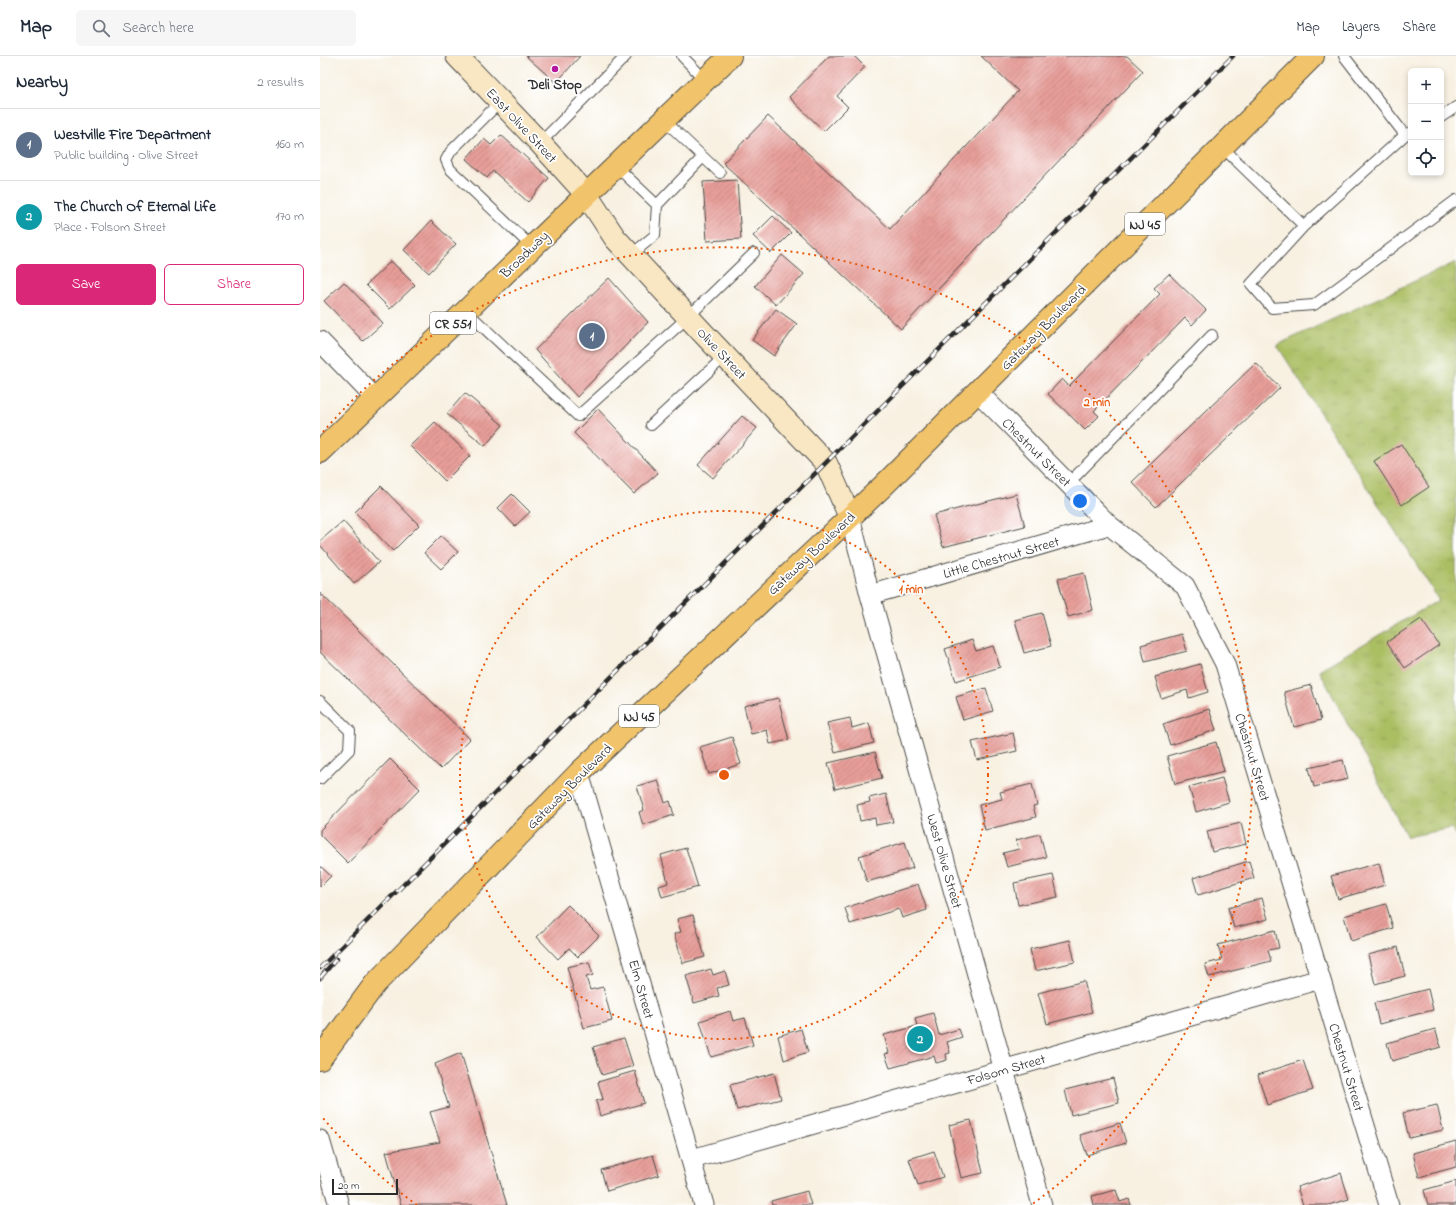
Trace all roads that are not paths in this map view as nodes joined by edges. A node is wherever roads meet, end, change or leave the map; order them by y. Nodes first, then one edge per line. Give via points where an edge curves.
1 (457, 56) edge
2 (626, 56) edge
3 (682, 56) edge
4 (730, 56) edge
5 (1313, 56) edge
6 (1344, 56) edge
7 (705, 80) junction
8 (500, 102) junction
9 (1456, 107) edge
10 (1444, 115) edge
11 (664, 120) junction
12 (1408, 133) edge
13 (540, 143) junction
14 (1222, 147) junction
15 (703, 157) junction
16 (616, 166) junction
17 (720, 173) dead end
18 (586, 194) junction
19 (1456, 200) edge
20 (657, 205) junction
21 (1304, 226) junction
22 (532, 247) junction
23 (754, 253) dead end
24 (631, 255) junction
25 (466, 310) junction
26 (688, 317) junction
27 (1212, 335) dead end
28 (320, 341) edge
29 (724, 356) junction
30 (978, 392) junction
31 (375, 398) junction
32 (651, 425) dead end
33 (320, 452) edge
34 (1068, 484) junction
35 (850, 517) junction
36 (1109, 525) junction
37 (870, 595) junction
38 (320, 701) edge
39 (580, 773) junction
40 (320, 779) edge
41 (1320, 979) junction
42 (320, 1059) edge
43 (1003, 1070) junction
44 (320, 1140) edge
45 (692, 1159) junction
46 (339, 1205) edge
47 (704, 1205) edge
48 (1042, 1205) edge
49 (1389, 1205) edge

1 - 8 street, East Olive Street
2 - 13 lane
3 - 7 lane
4 - 7 main road, Broadway / CR 551
5 - 14 main road, Gateway Boulevard / NJ 45
6 - 12 lane
7 - 11 main road, Broadway / CR 551
8 - 13 street, East Olive Street
8 - 22 lane via 451,150 446,160 450,169
9 - 10 lane
11 - 15 lane
11 - 16 main road, Broadway / CR 551
12 - 21 lane
13 - 18 street, East Olive Street
14 - 21 lane
14 - 30 main road, Gateway Boulevard / NJ 45
15 - 17 lane
15 - 20 lane
16 - 18 main road, Broadway / CR 551
16 - 20 lane
18 - 22 main road, Broadway / CR 551
18 - 24 street, Olive Street via 615,238
19 - 21 lane via 1314,304 1272,308 1251,284
20 - 24 lane via 655,235
22 - 25 main road, Broadway / CR 551
23 - 26 lane
24 - 26 street, Olive Street
25 - 26 lane via 578,416
25 - 31 main road, Broadway / CR 551
26 - 29 street, Olive Street
27 - 34 lane
28 - 31 street
29 - 32 lane
29 - 35 street, Olive Street via 826,463
30 - 34 street, Chestnut Street
30 - 35 main road, Gateway Boulevard / NJ 45
31 - 33 main road, Broadway / CR 551
34 - 36 street, Chestnut Street
35 - 37 street, West Olive Street
35 - 39 main road, Gateway Boulevard / NJ 45
36 - 37 street, Little Chestnut Street
36 - 41 street, Chestnut Street via 1185,586 1225,664
37 - 43 street, West Olive Street
38 - 40 lane via 350,731 349,750
39 - 42 main road, Gateway Boulevard / NJ 45 via 374,984
39 - 45 street, Elm Street
41 - 43 street, Folsom Street
41 - 49 street, Chestnut Street
43 - 45 street, Folsom Street
43 - 48 street, West Olive Street
44 - 46 street
45 - 47 street, Elm Street

